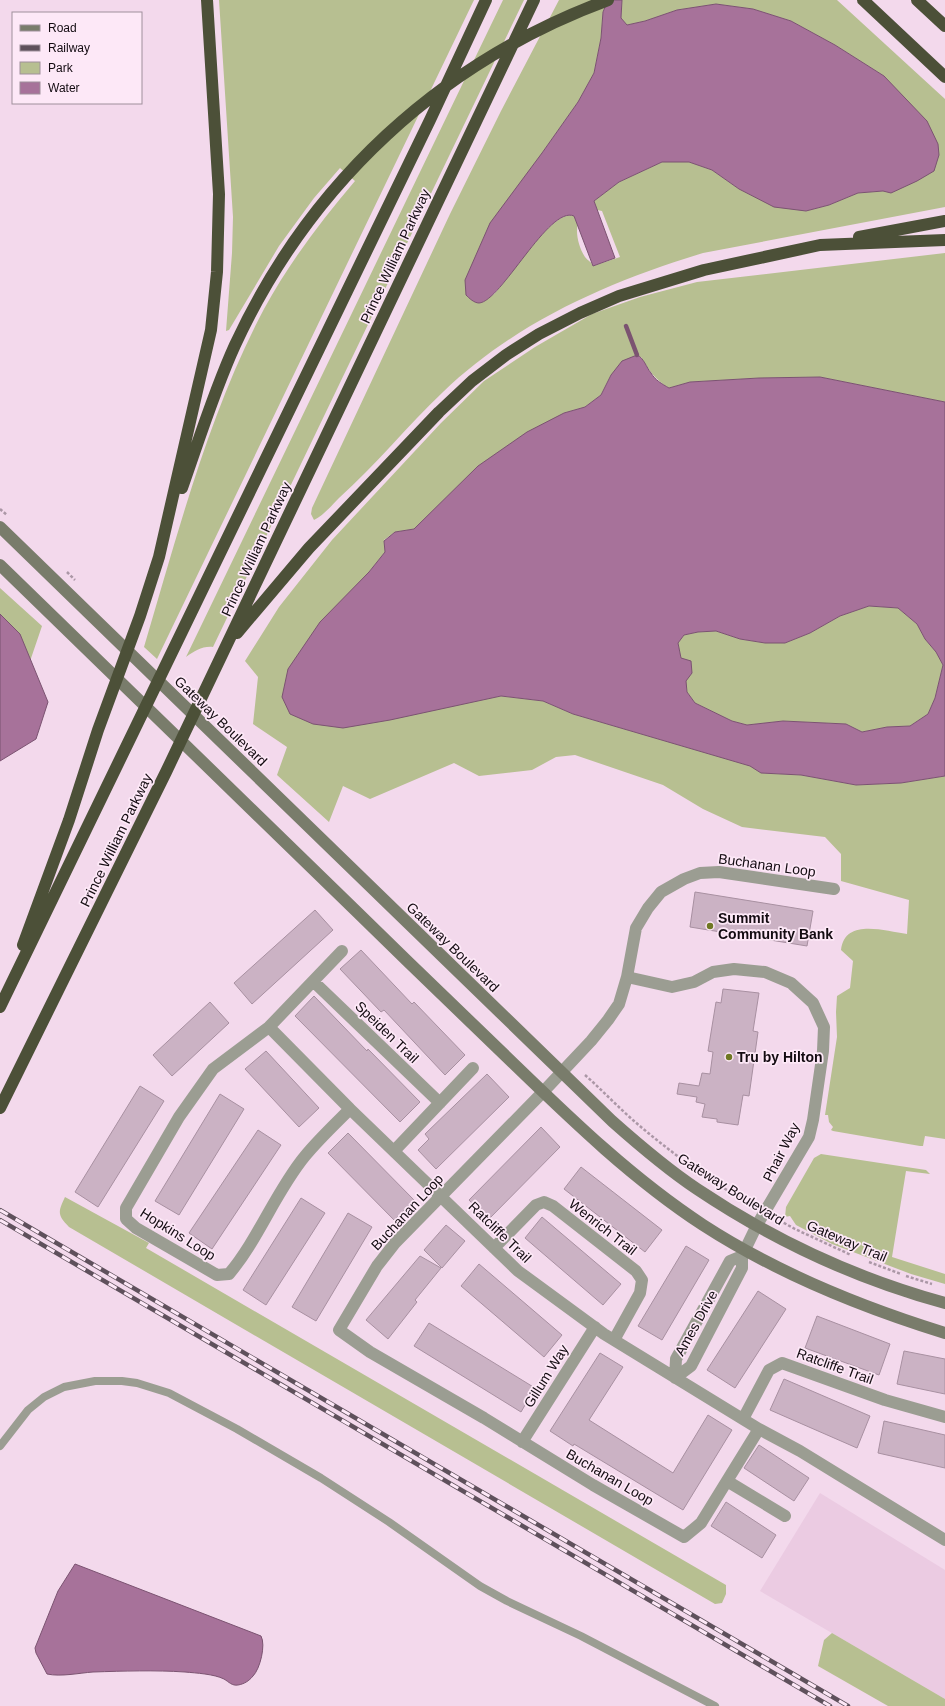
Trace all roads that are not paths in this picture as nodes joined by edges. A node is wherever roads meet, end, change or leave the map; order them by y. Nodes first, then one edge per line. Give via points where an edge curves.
1 (207, 0) edge
2 (486, 0) edge
3 (534, 0) edge
4 (608, 0) edge
5 (863, 0) edge
6 (917, 0) edge
7 (945, 26) edge
8 (945, 77) edge
9 (945, 221) edge
10 (945, 240) edge
11 (820, 245) junction
12 (0, 527) edge
13 (159, 557) junction
14 (0, 565) edge
15 (224, 652) junction
16 (834, 889) dead end
17 (342, 951) dead end
18 (627, 977) junction
19 (314, 982) junction
20 (0, 1006) edge
21 (269, 1027) junction
22 (473, 1068) dead end
23 (561, 1072) junction
24 (543, 1092) junction
25 (440, 1102) junction
26 (0, 1108) edge
27 (350, 1109) junction
28 (394, 1151) junction
29 (442, 1197) junction
30 (758, 1225) junction
31 (494, 1248) junction
32 (744, 1253) junction
33 (945, 1303) edge
34 (595, 1327) junction
35 (945, 1333) edge
36 (614, 1340) junction
37 (675, 1378) junction
38 (945, 1417) edge
39 (743, 1419) junction
40 (759, 1429) junction
41 (522, 1442) junction
42 (0, 1446) edge
43 (727, 1481) junction
44 (785, 1516) dead end
45 (945, 1540) edge
46 (715, 1706) edge

1 - 13 highway via 219,194 217,272 211,330
2 - 20 highway, Prince William Parkway
3 - 15 highway, Prince William Parkway
4 - 13 highway via 568,15 534,32 461,75 382,137 347,174 285,253 235,344 210,405
5 - 8 highway
6 - 7 highway
9 - 11 highway
10 - 11 highway
11 - 15 highway via 704,270 619,296 539,334 506,355 472,381 439,412 344,510 238,631
12 - 23 street, Gateway Boulevard
13 - 20 highway via 69,820
14 - 24 street
15 - 26 highway, Prince William Parkway
16 - 18 street, Buchanan Loop via 719,872 700,873 684,879 661,892 636,928
17 - 19 street
18 - 23 street, Buchanan Loop via 619,1004 608,1020
18 - 30 street, Phair Way via 672,987 694,982 713,972 734,968 765,972 791,983 813,1004 824,1027 823,1051 809,1137
19 - 21 street
19 - 25 street, Speiden Trail
21 - 27 street, Ratcliffe Trail
21 - 27 street, Hopkins Loop via 213,1068 179,1117 126,1208 126,1219 136,1228 217,1275 229,1274 238,1264 266,1215 305,1156
22 - 25 street
23 - 24 street, Buchanan Loop
23 - 30 street, Gateway Boulevard via 612,1121 656,1158 697,1189
24 - 29 street, Buchanan Loop
24 - 32 street via 612,1157
25 - 28 street
27 - 28 street, Ratcliffe Trail
28 - 29 street, Ratcliffe Trail
29 - 31 street, Ratcliffe Trail
29 - 41 street, Buchanan Loop via 395,1243 377,1266 338,1330 370,1352
30 - 32 street
30 - 33 street, Gateway Boulevard via 856,1274
31 - 34 street, Ratcliffe Trail via 518,1271
31 - 36 street, Wenrich Trail via 536,1205 544,1202 553,1206 636,1271 642,1280 640,1293
32 - 35 street via 897,1318
32 - 37 street, Ames Drive via 742,1268 691,1366
32 - 37 street, Ames Drive via 730,1261 676,1359
34 - 36 street, Ratcliffe Trail
34 - 41 street, Gillum Way
36 - 37 street, Ratcliffe Trail
37 - 39 street, Ratcliffe Trail
38 - 39 street, Ratcliffe Trail via 885,1400 782,1363 768,1370
39 - 40 street, Ratcliffe Trail
40 - 43 street, Buchanan Loop
40 - 45 street, Ratcliffe Trail via 800,1450
41 - 43 street, Buchanan Loop via 684,1537 701,1523
42 - 46 lane via 28,1410 44,1397 64,1387 94,1381 122,1381 169,1393 321,1478 507,1602 581,1636
43 - 44 street

